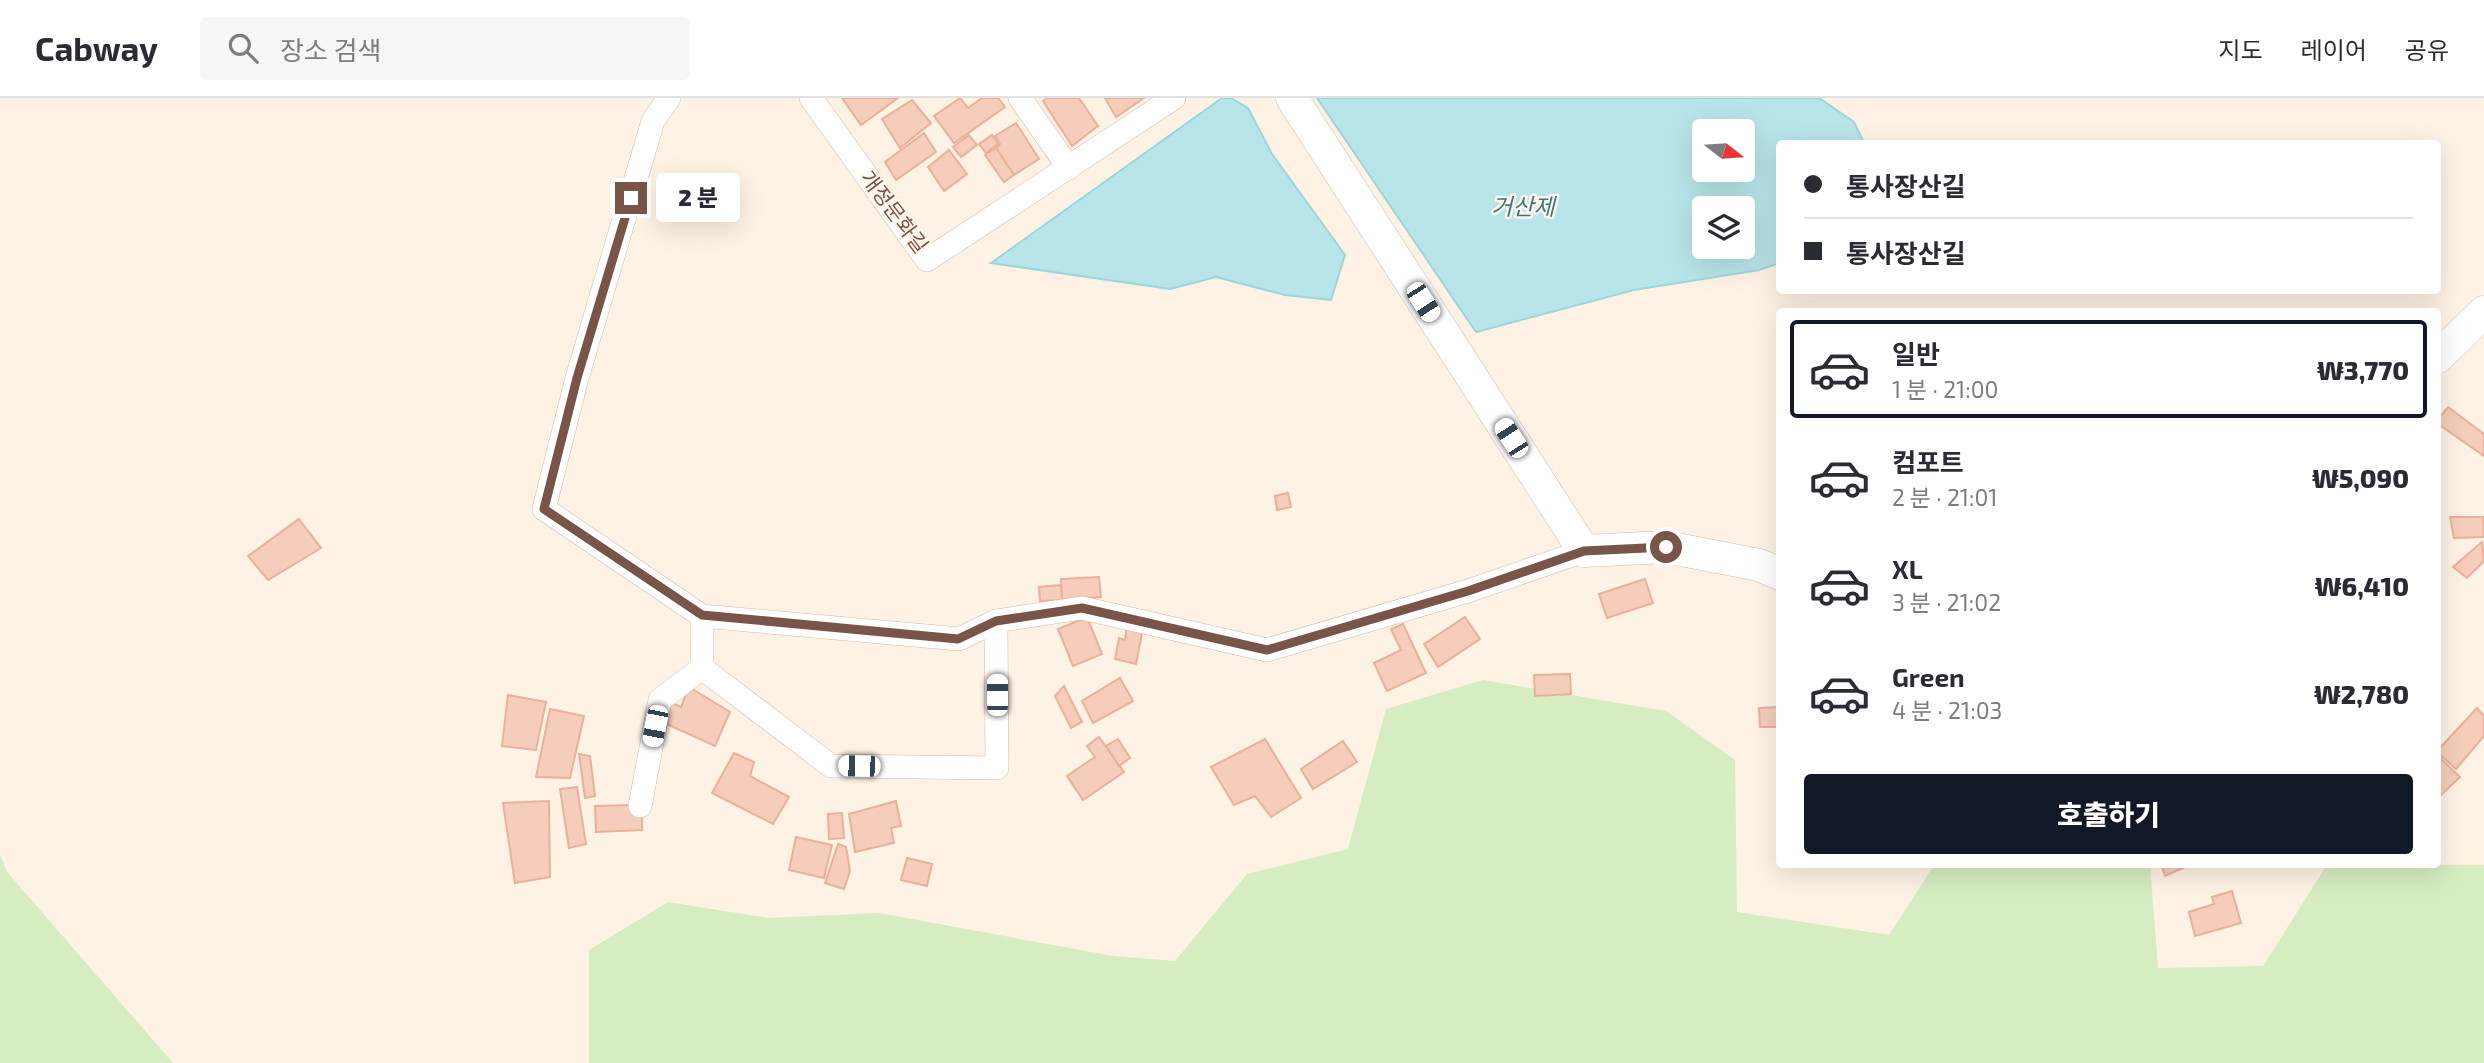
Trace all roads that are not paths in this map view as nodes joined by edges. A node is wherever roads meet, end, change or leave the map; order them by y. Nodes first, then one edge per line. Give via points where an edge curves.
1 (669, 98) edge
2 (811, 98) edge
3 (1020, 98) edge
4 (1174, 98) edge
5 (1292, 98) edge
6 (1069, 168) junction
7 (2484, 312) edge
8 (2441, 355) edge
9 (1584, 551) junction
10 (1776, 572) edge
11 (702, 615) junction
12 (996, 621) junction
13 (702, 668) junction
14 (640, 806) dead end

1 - 11 street via 653,121 577,378 544,509
2 - 6 street, 개정문화길 via 927,260
3 - 6 street
4 - 6 street, 개정문화길
5 - 9 street
7 - 8 street
9 - 10 street via 1666,547
9 - 12 street via 1468,591 1267,650 1082,608
11 - 12 street via 958,639
11 - 13 street
12 - 13 street via 997,768 831,766
13 - 14 street via 660,700

